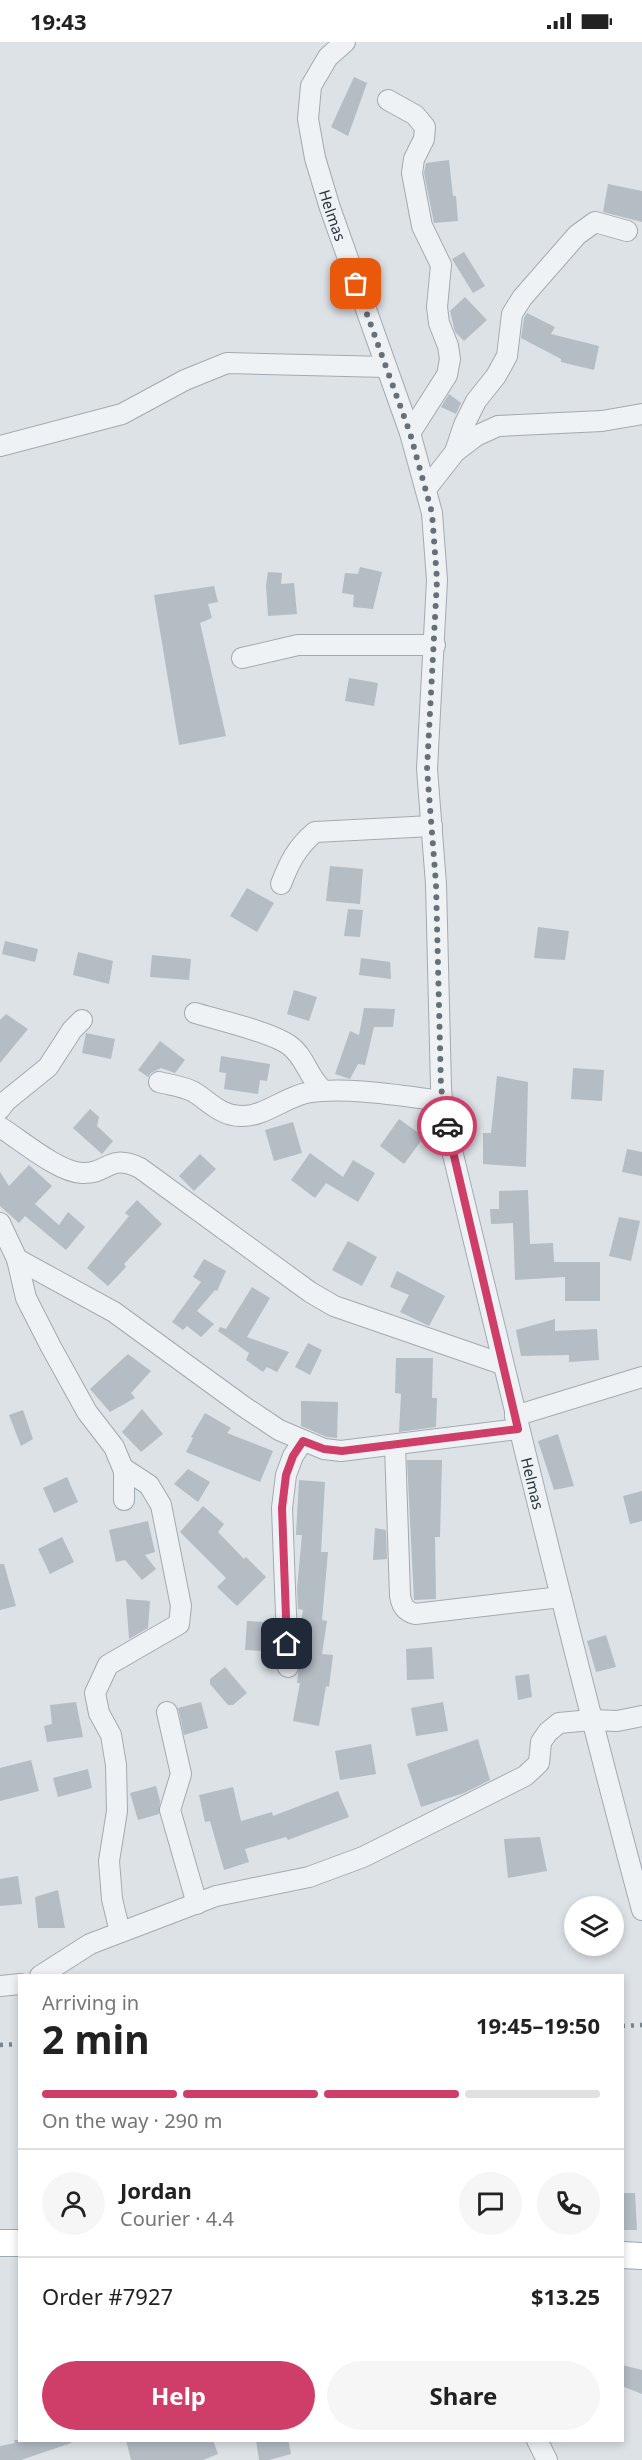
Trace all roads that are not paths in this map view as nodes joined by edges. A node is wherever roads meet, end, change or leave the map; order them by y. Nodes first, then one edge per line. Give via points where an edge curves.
1 (345, 42) edge
2 (388, 100) dead end
3 (627, 231) dead end
4 (386, 367) junction
5 (642, 414) edge
6 (410, 433) junction
7 (0, 446) edge
8 (454, 452) junction
9 (426, 489) junction
10 (435, 645) junction
11 (242, 658) dead end
12 (432, 825) junction
13 (281, 884) dead end
14 (195, 1013) dead end
15 (82, 1020) dead end
16 (159, 1082) dead end
17 (323, 1090) junction
18 (442, 1101) junction
19 (0, 1109) edge
20 (0, 1127) edge
21 (0, 1223) edge
22 (17, 1259) junction
23 (502, 1364) junction
24 (642, 1377) edge
25 (516, 1422) junction
26 (303, 1441) junction
27 (395, 1445) junction
28 (123, 1468) junction
29 (124, 1500) dead end
30 (561, 1597) junction
31 (288, 1667) dead end
32 (167, 1712) dead end
33 (642, 1716) edge
34 (591, 1720) junction
35 (197, 1904) junction
36 (642, 1910) edge
37 (120, 1932) junction
38 (43, 1974) edge
39 (18, 1984) edge
40 (0, 1986) edge
41 (0, 2243) edge
42 (18, 2243) edge
43 (624, 2255) edge
44 (642, 2256) edge
45 (538, 2442) edge
46 (547, 2460) edge

1 - 4 street, Helmas via 328,57 311,86 308,119 330,208
2 - 6 street via 415,114 424,127 412,174 422,226 441,265 437,306 450,359 447,375
3 - 8 street via 595,222 577,235 522,298 512,314 507,356 476,401
4 - 6 street, Helmas
4 - 7 street via 227,363 185,380 122,414
5 - 8 street via 602,421 498,426
6 - 9 street, Helmas
8 - 9 street
9 - 10 street, Helmas via 432,513 437,580
10 - 11 street via 298,645
10 - 12 street, Helmas via 427,769
12 - 13 street via 315,832 301,844
12 - 18 street, Helmas
14 - 17 street via 289,1045 302,1059 313,1083
15 - 19 street via 48,1067
16 - 17 street via 180,1086 210,1106 243,1117
17 - 18 street
18 - 23 street, Helmas
20 - 23 street via 66,1169 94,1172 115,1161 140,1168 334,1306
21 - 22 street
22 - 26 street via 114,1312 243,1406
22 - 28 street via 26,1298 87,1412 114,1447
23 - 25 street, Helmas
24 - 25 street
25 - 27 street
25 - 30 street, Helmas
26 - 27 street via 342,1451
26 - 31 street via 286,1475 282,1508
27 - 30 street via 400,1596 408,1612
28 - 29 street
28 - 37 street via 148,1485 161,1505 181,1606 179,1624 108,1665 95,1693 99,1713 111,1736 116,1765 117,1811 109,1861
30 - 34 street, Helmas
32 - 35 street via 181,1774 170,1810
33 - 34 street via 617,1721
34 - 35 street via 559,1724 548,1732 541,1742 538,1763 525,1776 372,1853 309,1877 233,1892
34 - 36 street, Helmas
35 - 37 street
37 - 38 street via 90,1944
39 - 40 street
41 - 42 main road
43 - 44 main road
45 - 46 street

